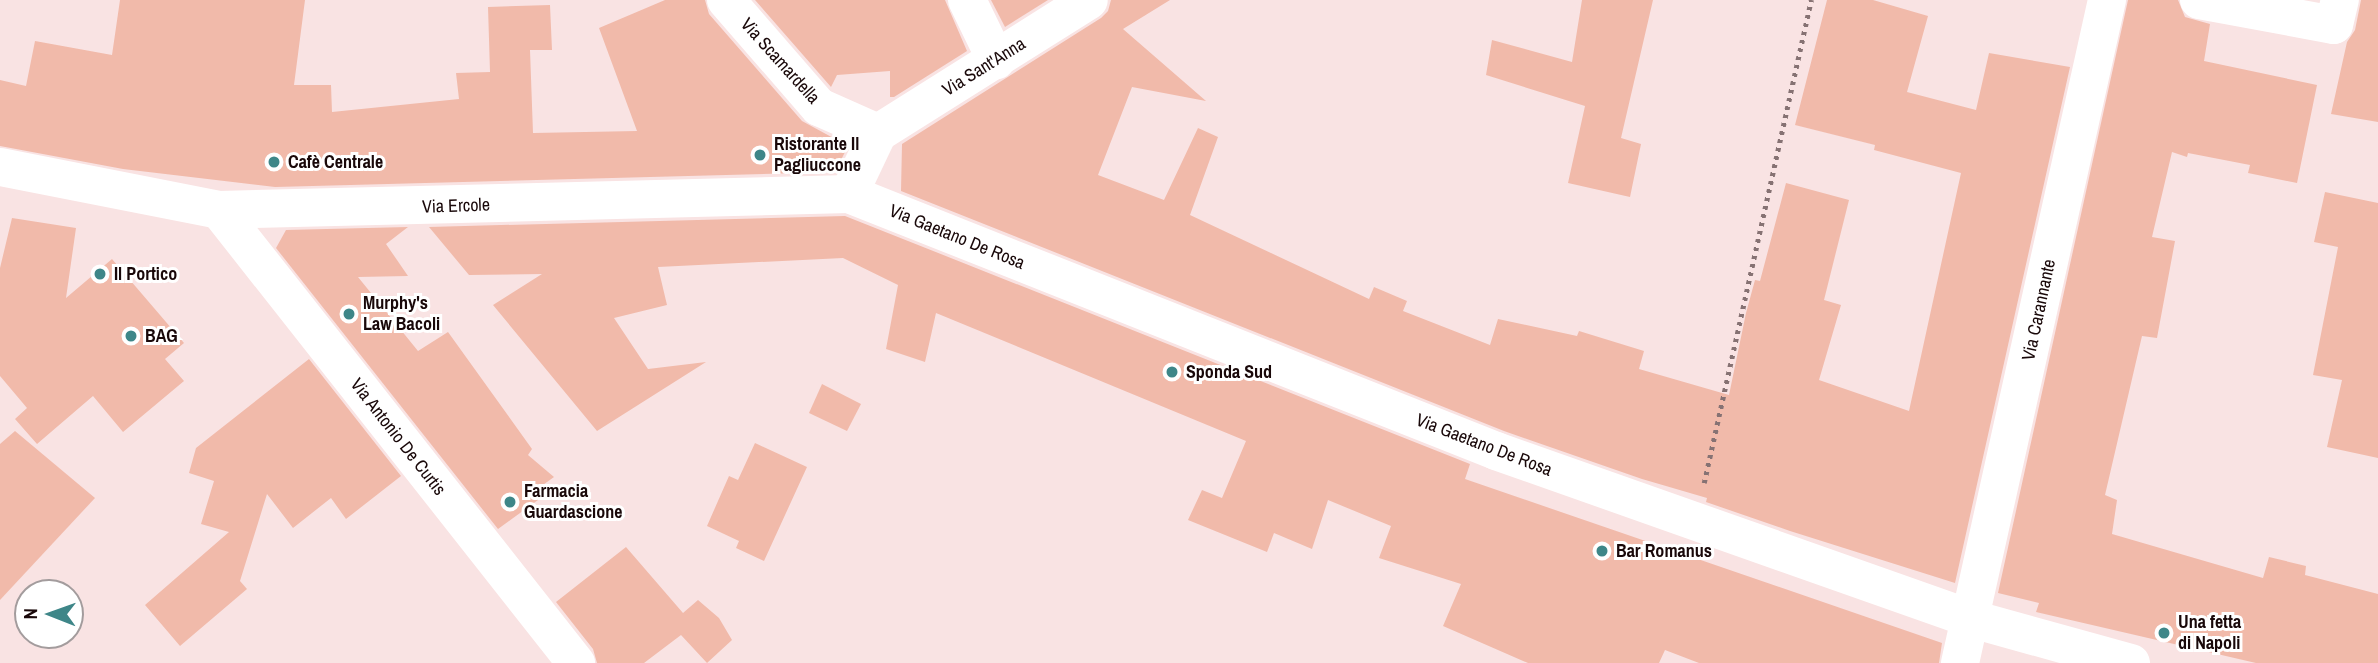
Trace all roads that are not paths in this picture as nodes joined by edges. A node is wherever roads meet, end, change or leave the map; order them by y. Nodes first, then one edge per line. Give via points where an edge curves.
1 (726, 0) edge
2 (967, 0) edge
3 (1089, 0) edge
4 (2107, 0) edge
5 (2199, 0) edge
6 (2340, 0) edge
7 (996, 60) junction
8 (878, 133) junction
9 (0, 167) edge
10 (849, 194) junction
11 (219, 210) junction
12 (1972, 620) junction
13 (576, 663) edge
14 (1960, 663) edge
15 (2130, 663) edge

1 - 8 street, Via Scamardella via 819,107
2 - 7 street
3 - 7 street, Via Sant'Anna
4 - 12 street, Via Carannante
5 - 6 street via 2334,25
7 - 8 street, Via Sant'Anna
8 - 10 street
9 - 11 street, Via Ercole
10 - 11 street, Via Ercole
10 - 12 street, Via Gaetano De Rosa via 1496,451
11 - 13 street, Via Antonio De Curtis
12 - 14 street, Via Carannante
12 - 15 street, Via Gaetano De Rosa

